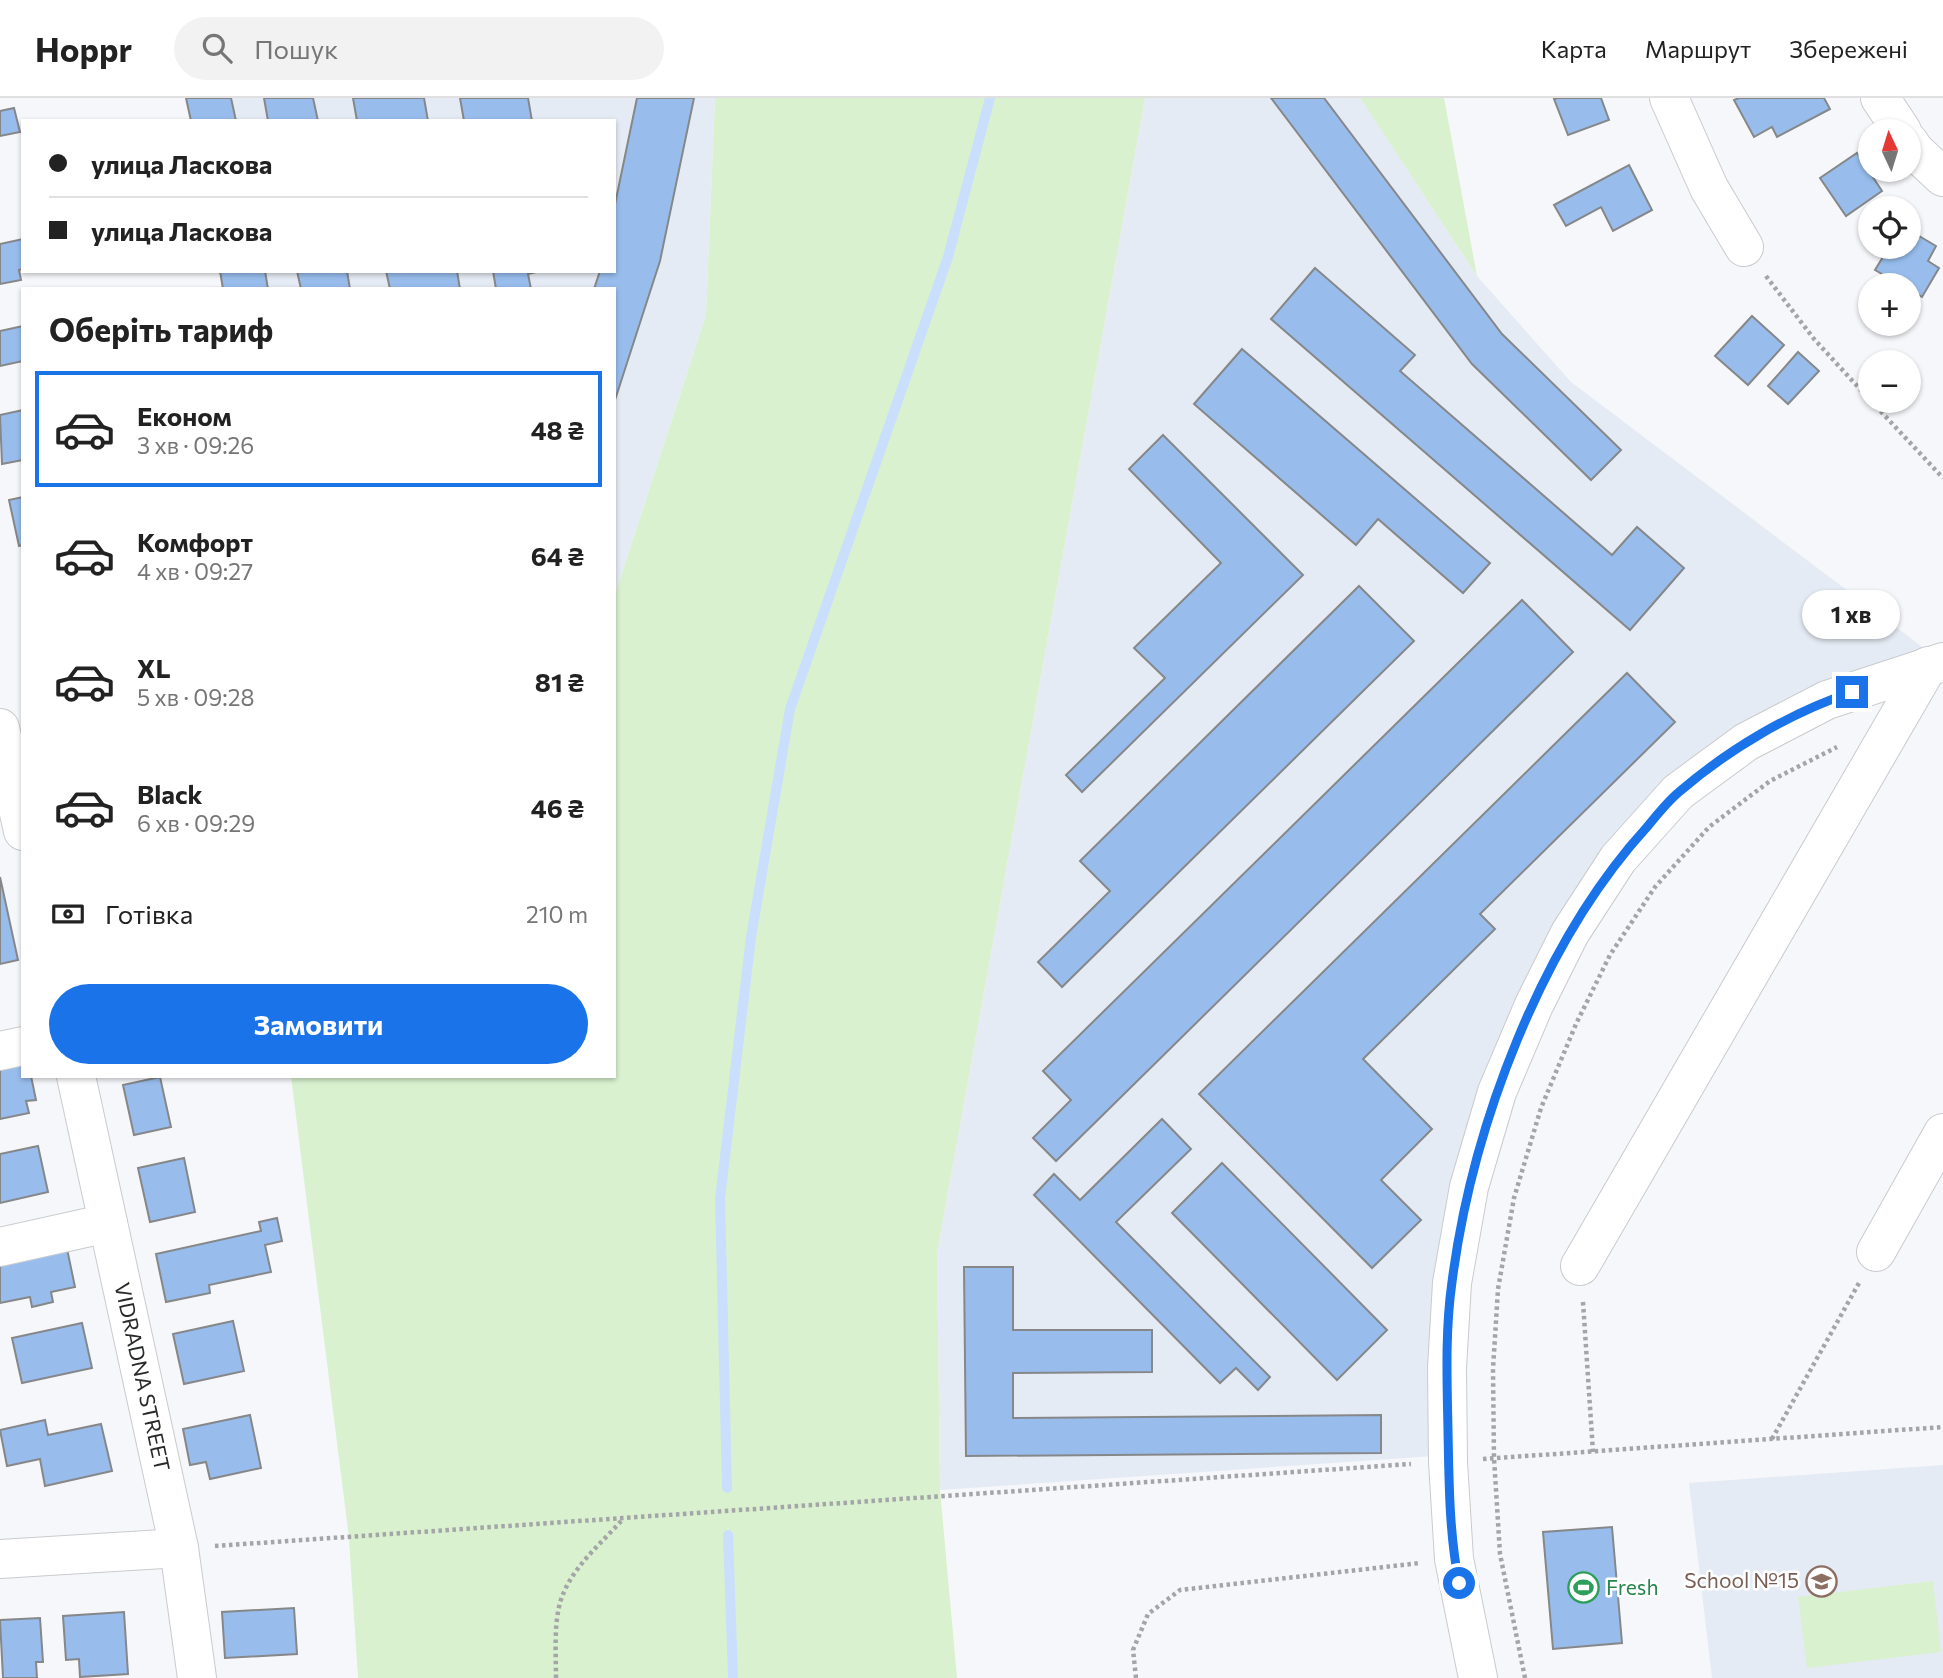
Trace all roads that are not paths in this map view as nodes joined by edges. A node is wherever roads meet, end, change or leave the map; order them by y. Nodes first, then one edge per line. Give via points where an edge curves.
1 (1669, 98) edge
2 (1880, 98) edge
3 (1894, 119) edge
4 (1922, 155) edge
5 (1943, 177) edge
6 (1744, 247) road end
7 (1935, 664) edge
8 (0, 728) edge
9 (21, 822) edge
10 (21, 841) edge
11 (0, 846) edge
12 (21, 1046) edge
13 (0, 1051) edge
14 (76, 1078) edge
15 (1943, 1133) edge
16 (108, 1223) junction
17 (0, 1247) edge
18 (1876, 1252) road end
19 (1580, 1266) road end
20 (179, 1548) junction
21 (0, 1559) edge
22 (197, 1678) edge
23 (1478, 1678) edge

1 - 6 street via 1709,188
2 - 3 street
4 - 5 street
7 - 19 street via 1893,727
7 - 23 street via 1827,701 1746,742 1678,792 1618,859 1570,933 1534,1005 1497,1092 1469,1187 1452,1283 1447,1368 1454,1559
8 - 9 street
10 - 11 street
12 - 13 street
14 - 16 street, VIDRADNA STREET
15 - 18 street
16 - 17 street
16 - 20 street, VIDRADNA STREET
20 - 21 street
20 - 22 street, VIDRADNA STREET

